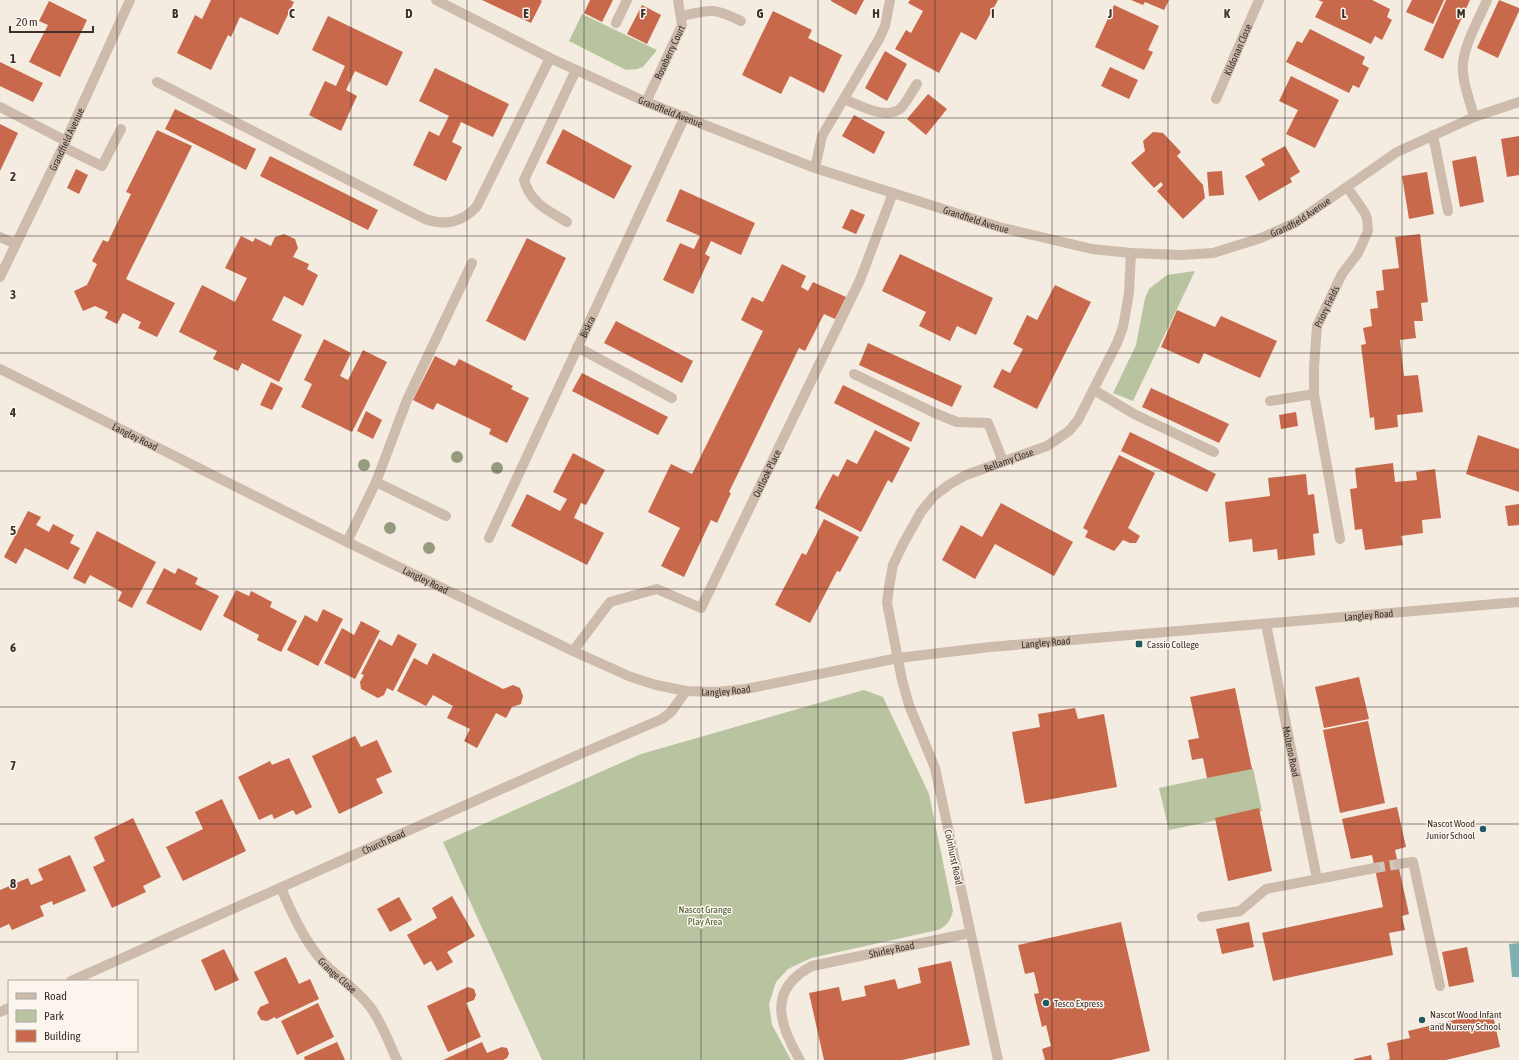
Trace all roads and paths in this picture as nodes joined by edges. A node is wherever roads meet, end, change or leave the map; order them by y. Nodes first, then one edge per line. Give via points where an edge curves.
1 (130, 0) edge
2 (436, 0) edge
3 (627, 0) edge
4 (678, 0) edge
5 (890, 0) edge
6 (1259, 0) edge
7 (1487, 0) edge
8 (682, 16) junction
9 (742, 21) dead end
10 (616, 23) dead end
11 (550, 58) junction
12 (576, 70) junction
13 (157, 82) dead end
14 (917, 84) dead end
15 (844, 99) junction
16 (1216, 99) dead end
17 (646, 102) junction
18 (1519, 102) edge
19 (0, 107) edge
20 (684, 116) junction
21 (1474, 117) junction
22 (121, 129) dead end
23 (1433, 135) junction
24 (64, 144) junction
25 (815, 168) junction
26 (1347, 187) junction
27 (893, 194) junction
28 (1448, 211) dead end
29 (567, 222) dead end
30 (0, 237) edge
31 (16, 244) junction
32 (1130, 254) junction
33 (472, 263) dead end
34 (0, 277) edge
35 (577, 347) junction
36 (0, 369) edge
37 (854, 374) dead end
38 (1094, 390) junction
39 (1314, 394) junction
40 (672, 398) dead end
41 (1270, 401) dead end
42 (1214, 452) dead end
43 (1003, 461) junction
44 (376, 482) junction
45 (446, 516) dead end
46 (489, 538) dead end
47 (1340, 539) dead end
48 (347, 542) junction
49 (1519, 602) edge
50 (1266, 624) junction
51 (574, 651) junction
52 (898, 658) junction
53 (686, 691) junction
54 (1399, 864) tunnel mouth
55 (1375, 868) tunnel mouth
56 (1317, 879) junction
57 (281, 888) junction
58 (1202, 918) dead end
59 (970, 933) junction
60 (73, 980) edge
61 (1440, 986) dead end
62 (397, 1060) edge
63 (800, 1060) edge
64 (998, 1060) edge

1 - 24 street, Grandfield Avenue
2 - 11 street, Grandfield Avenue
3 - 10 street
4 - 8 street, Roseberry Court
5 - 15 street via 885,26 879,39
6 - 16 street, Kildonan Close
7 - 21 street via 1463,62
8 - 9 street via 708,10 721,11
8 - 17 street, Roseberry Court via 678,37
11 - 12 street, Grandfield Avenue
11 - 13 street via 478,206 462,219 443,223 425,219
12 - 17 street, Grandfield Avenue
12 - 29 street via 524,180 527,191 535,201
14 - 15 street via 901,108 894,112 881,113
15 - 25 street via 822,136
17 - 20 street, Grandfield Avenue
18 - 21 street, Grandfield Avenue
19 - 24 street
20 - 25 street, Grandfield Avenue
20 - 35 street, Biskra
21 - 23 street, Grandfield Avenue
22 - 24 street via 102,166
23 - 26 street, Grandfield Avenue via 1397,152
23 - 28 street
24 - 31 street, Grandfield Avenue
25 - 27 street, Grandfield Avenue
26 - 32 street, Grandfield Avenue via 1295,223 1237,247 1213,253
26 - 39 street, Priory Fields via 1365,213 1368,231 1358,253 1342,274 1317,326
27 - 32 street, Grandfield Avenue via 1050,240
27 - 51 street, Outlook Place via 860,280 701,608 657,589 610,602
30 - 31 street
31 - 34 street, Grandfield Avenue
32 - 38 street, Bellamy Close via 1129,293 1123,327
33 - 44 street via 407,400
35 - 40 street
35 - 46 street, Biskra
36 - 48 street, Langley Road
37 - 43 street via 958,422 988,423
38 - 42 street via 1134,414
38 - 43 street, Bellamy Close via 1078,420 1067,434 1047,446
39 - 41 street
39 - 47 street, Priory Fields
43 - 52 street, Bellamy Close via 950,484 934,496 920,512 894,565 887,603
44 - 45 street
44 - 48 street
48 - 51 street, Langley Road
49 - 50 street, Langley Road
50 - 52 street, Langley Road via 990,647
50 - 56 street, Molteno Road
51 - 53 street, Langley Road via 631,677
52 - 53 street, Langley Road via 746,689
52 - 59 street, Colnhurst Road via 909,705 935,768
53 - 57 street, Church Road via 671,712 652,724
54 - 61 street via 1413,862
55 - 56 street
56 - 58 street via 1266,889 1240,911
57 - 60 street, Church Road
57 - 62 street, Grange Close via 310,946 371,1008
59 - 63 street, Shirley Road via 812,966 800,972 784,990 780,1016
59 - 64 street, Colnhurst Road

